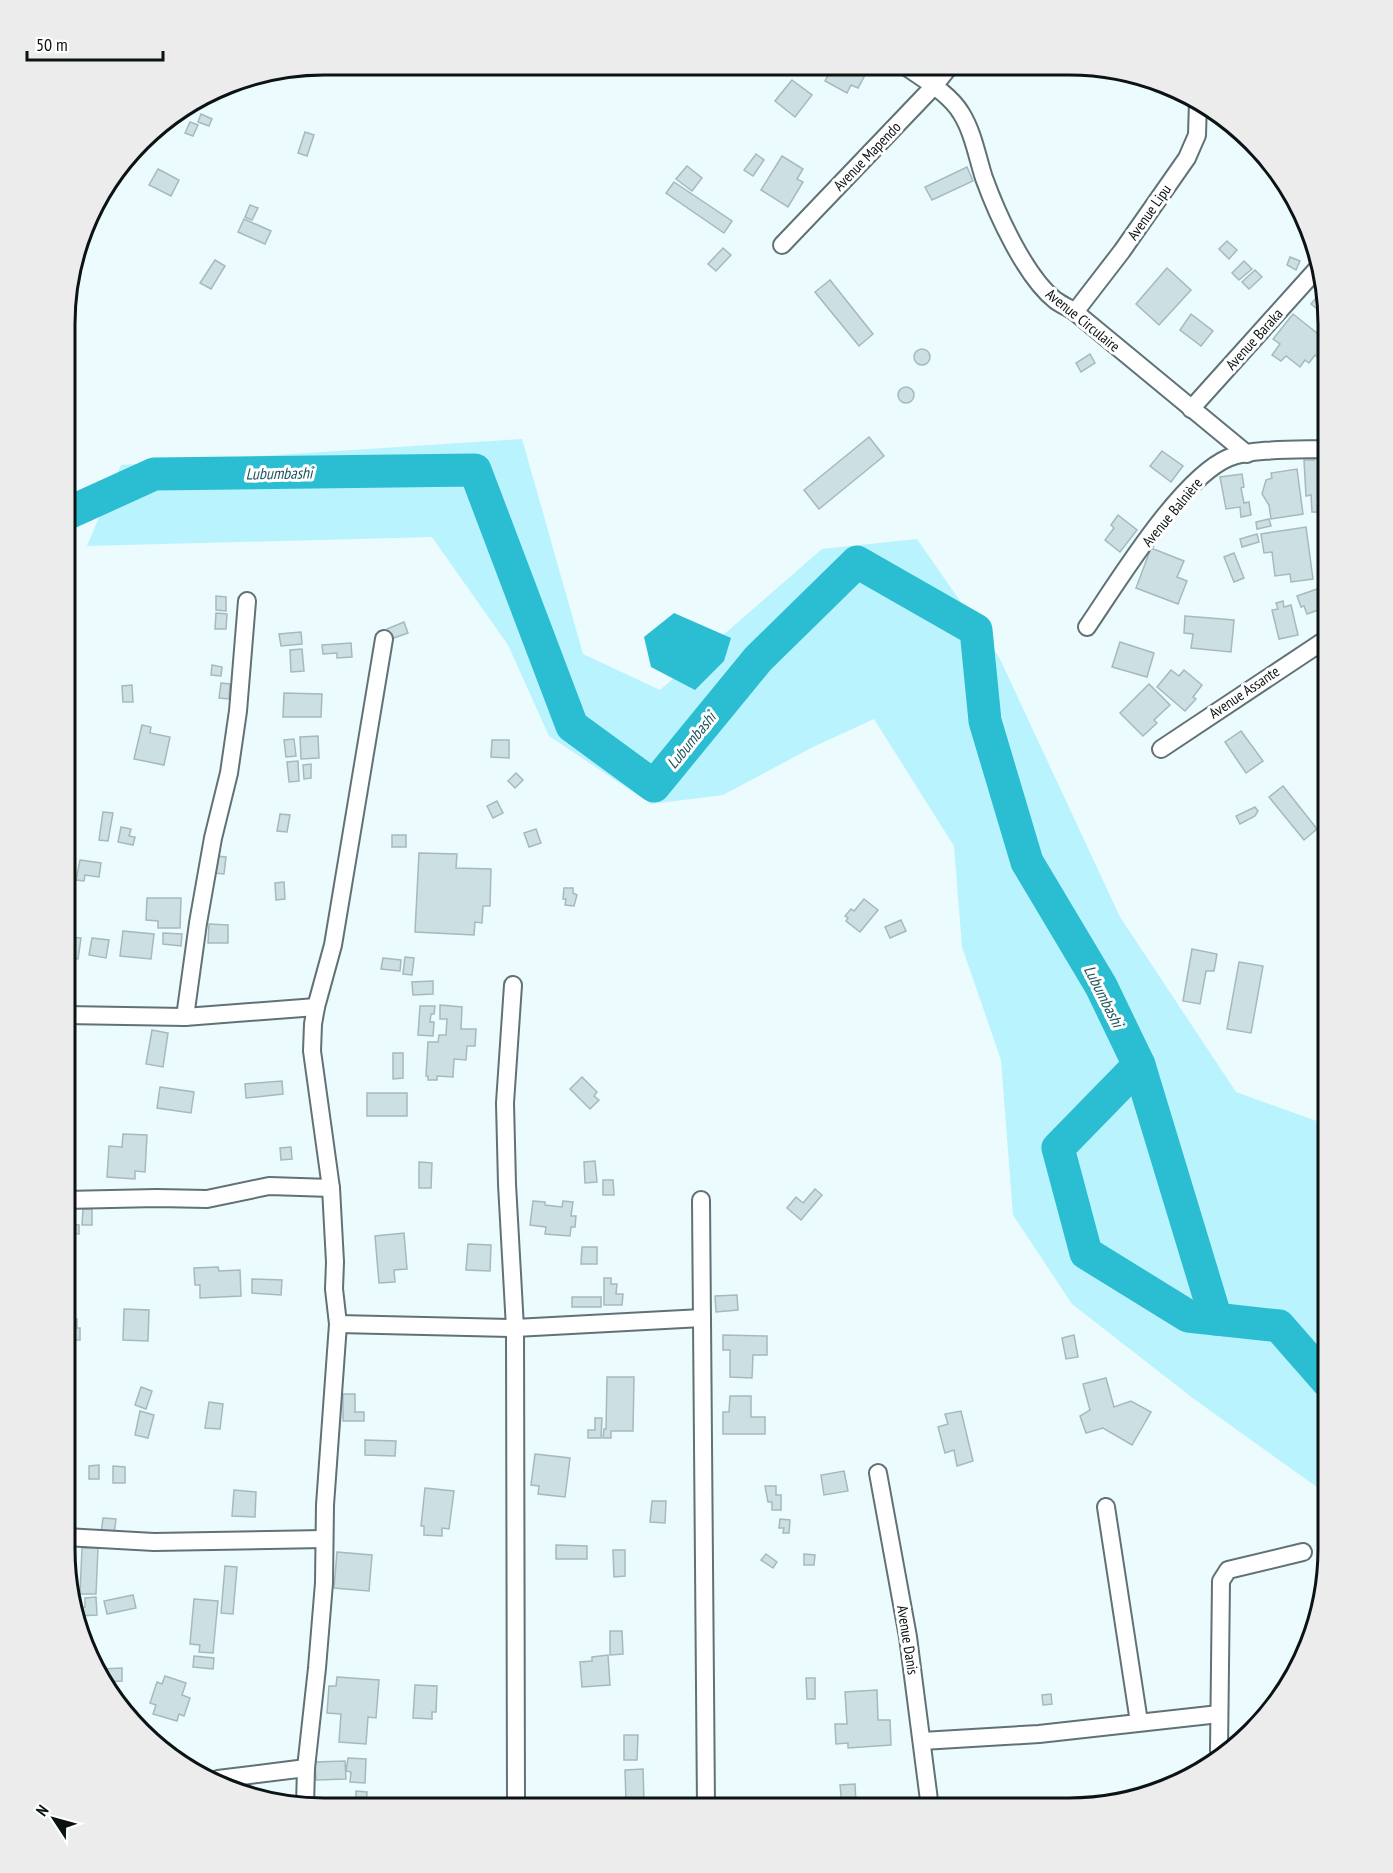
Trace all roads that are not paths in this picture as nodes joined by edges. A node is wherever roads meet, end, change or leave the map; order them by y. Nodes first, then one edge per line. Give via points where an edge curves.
1 (918, 75) edge
2 (943, 75) edge
3 (934, 86) junction
4 (1198, 110) edge
5 (782, 245) dead end
6 (1313, 274) edge
7 (1075, 312) junction
8 (1191, 409) junction
9 (1318, 450) edge
10 (1247, 454) junction
11 (247, 601) dead end
12 (1087, 627) dead end
13 (384, 639) dead end
14 (1318, 645) edge
15 (1161, 749) dead end
16 (513, 985) dead end
17 (316, 1007) junction
18 (75, 1014) edge
19 (185, 1017) junction
20 (331, 1188) junction
21 (75, 1200) edge
22 (701, 1200) dead end
23 (702, 1318) junction
24 (338, 1324) junction
25 (515, 1328) junction
26 (878, 1473) dead end
27 (1106, 1507) dead end
28 (75, 1538) edge
29 (324, 1539) junction
30 (1303, 1551) dead end
31 (1219, 1714) junction
32 (1139, 1722) junction
33 (922, 1742) junction
34 (1219, 1748) edge
35 (306, 1768) junction
36 (226, 1778) edge
37 (305, 1797) edge
38 (516, 1798) edge
39 (706, 1798) edge
40 (929, 1798) edge

1 - 3 street, Avenue Circulaire
2 - 3 street, Avenue Mapendo
3 - 5 street, Avenue Mapendo
3 - 7 street, Avenue Circulaire via 960,111 998,213 1021,256 1054,299
4 - 7 street, Avenue Lipu via 1197,135 1187,158
6 - 8 street, Avenue Baraka
7 - 8 street, Avenue Circulaire
8 - 10 street, Avenue Circulaire
9 - 10 street, Avenue Balnière
10 - 12 street, Avenue Balnière via 1215,465 1194,483 1154,530
11 - 19 street via 229,773 211,849
13 - 17 street via 333,945
14 - 15 street, Avenue Assante
16 - 25 street via 506,1103
17 - 19 street
17 - 20 street via 312,1051
18 - 19 street
20 - 21 street via 269,1186 207,1199
20 - 24 street
22 - 23 street
23 - 25 street
23 - 39 street
24 - 25 street
24 - 29 street
25 - 38 street
26 - 33 street, Avenue Danis via 908,1637
27 - 32 street
28 - 29 street via 154,1542
29 - 35 street via 324,1583
30 - 31 street via 1228,1570 1221,1581
31 - 32 street
31 - 34 street
32 - 33 street
33 - 40 street, Avenue Danis
35 - 36 street
35 - 37 street

